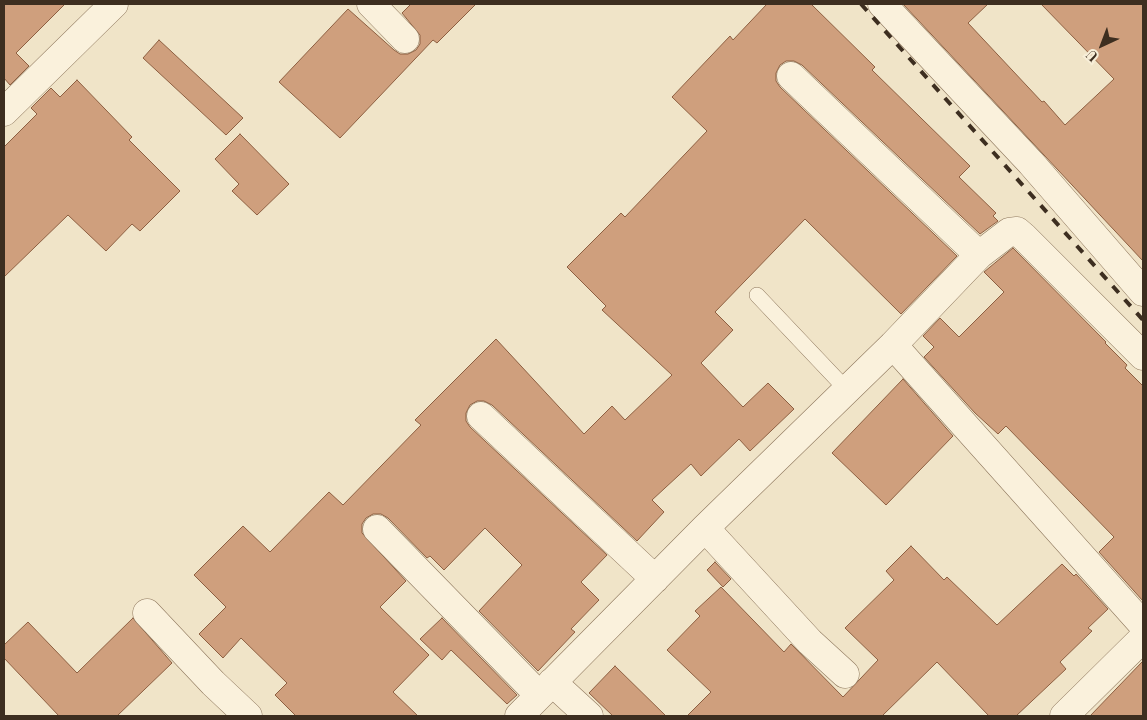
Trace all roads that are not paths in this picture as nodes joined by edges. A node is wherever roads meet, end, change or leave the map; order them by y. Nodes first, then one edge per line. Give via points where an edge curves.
1 (114, 4) edge
2 (371, 4) edge
3 (882, 4) edge
4 (405, 39) dead end
5 (791, 76) dead end
6 (4, 112) edge
7 (979, 255) junction
8 (1143, 292) edge
9 (757, 295) dead end
10 (893, 345) junction
11 (1143, 356) edge
12 (846, 389) junction
13 (481, 416) dead end
14 (705, 528) junction
15 (377, 529) dead end
16 (655, 579) junction
17 (147, 613) dead end
18 (1143, 625) edge
19 (1143, 638) edge
20 (845, 674) dead end
21 (546, 688) junction
22 (248, 716) edge
23 (519, 716) edge
24 (589, 716) edge
25 (1064, 716) edge

1 - 6 street
2 - 4 street
3 - 8 street via 1031,163
5 - 7 street
7 - 10 street
7 - 11 street via 1009,232 1017,231
9 - 12 lane
10 - 12 street
10 - 18 street
12 - 14 street
13 - 16 street
14 - 16 street
14 - 20 street via 810,642
15 - 21 street
16 - 21 street
17 - 22 street
19 - 25 street
21 - 23 street
21 - 24 street

